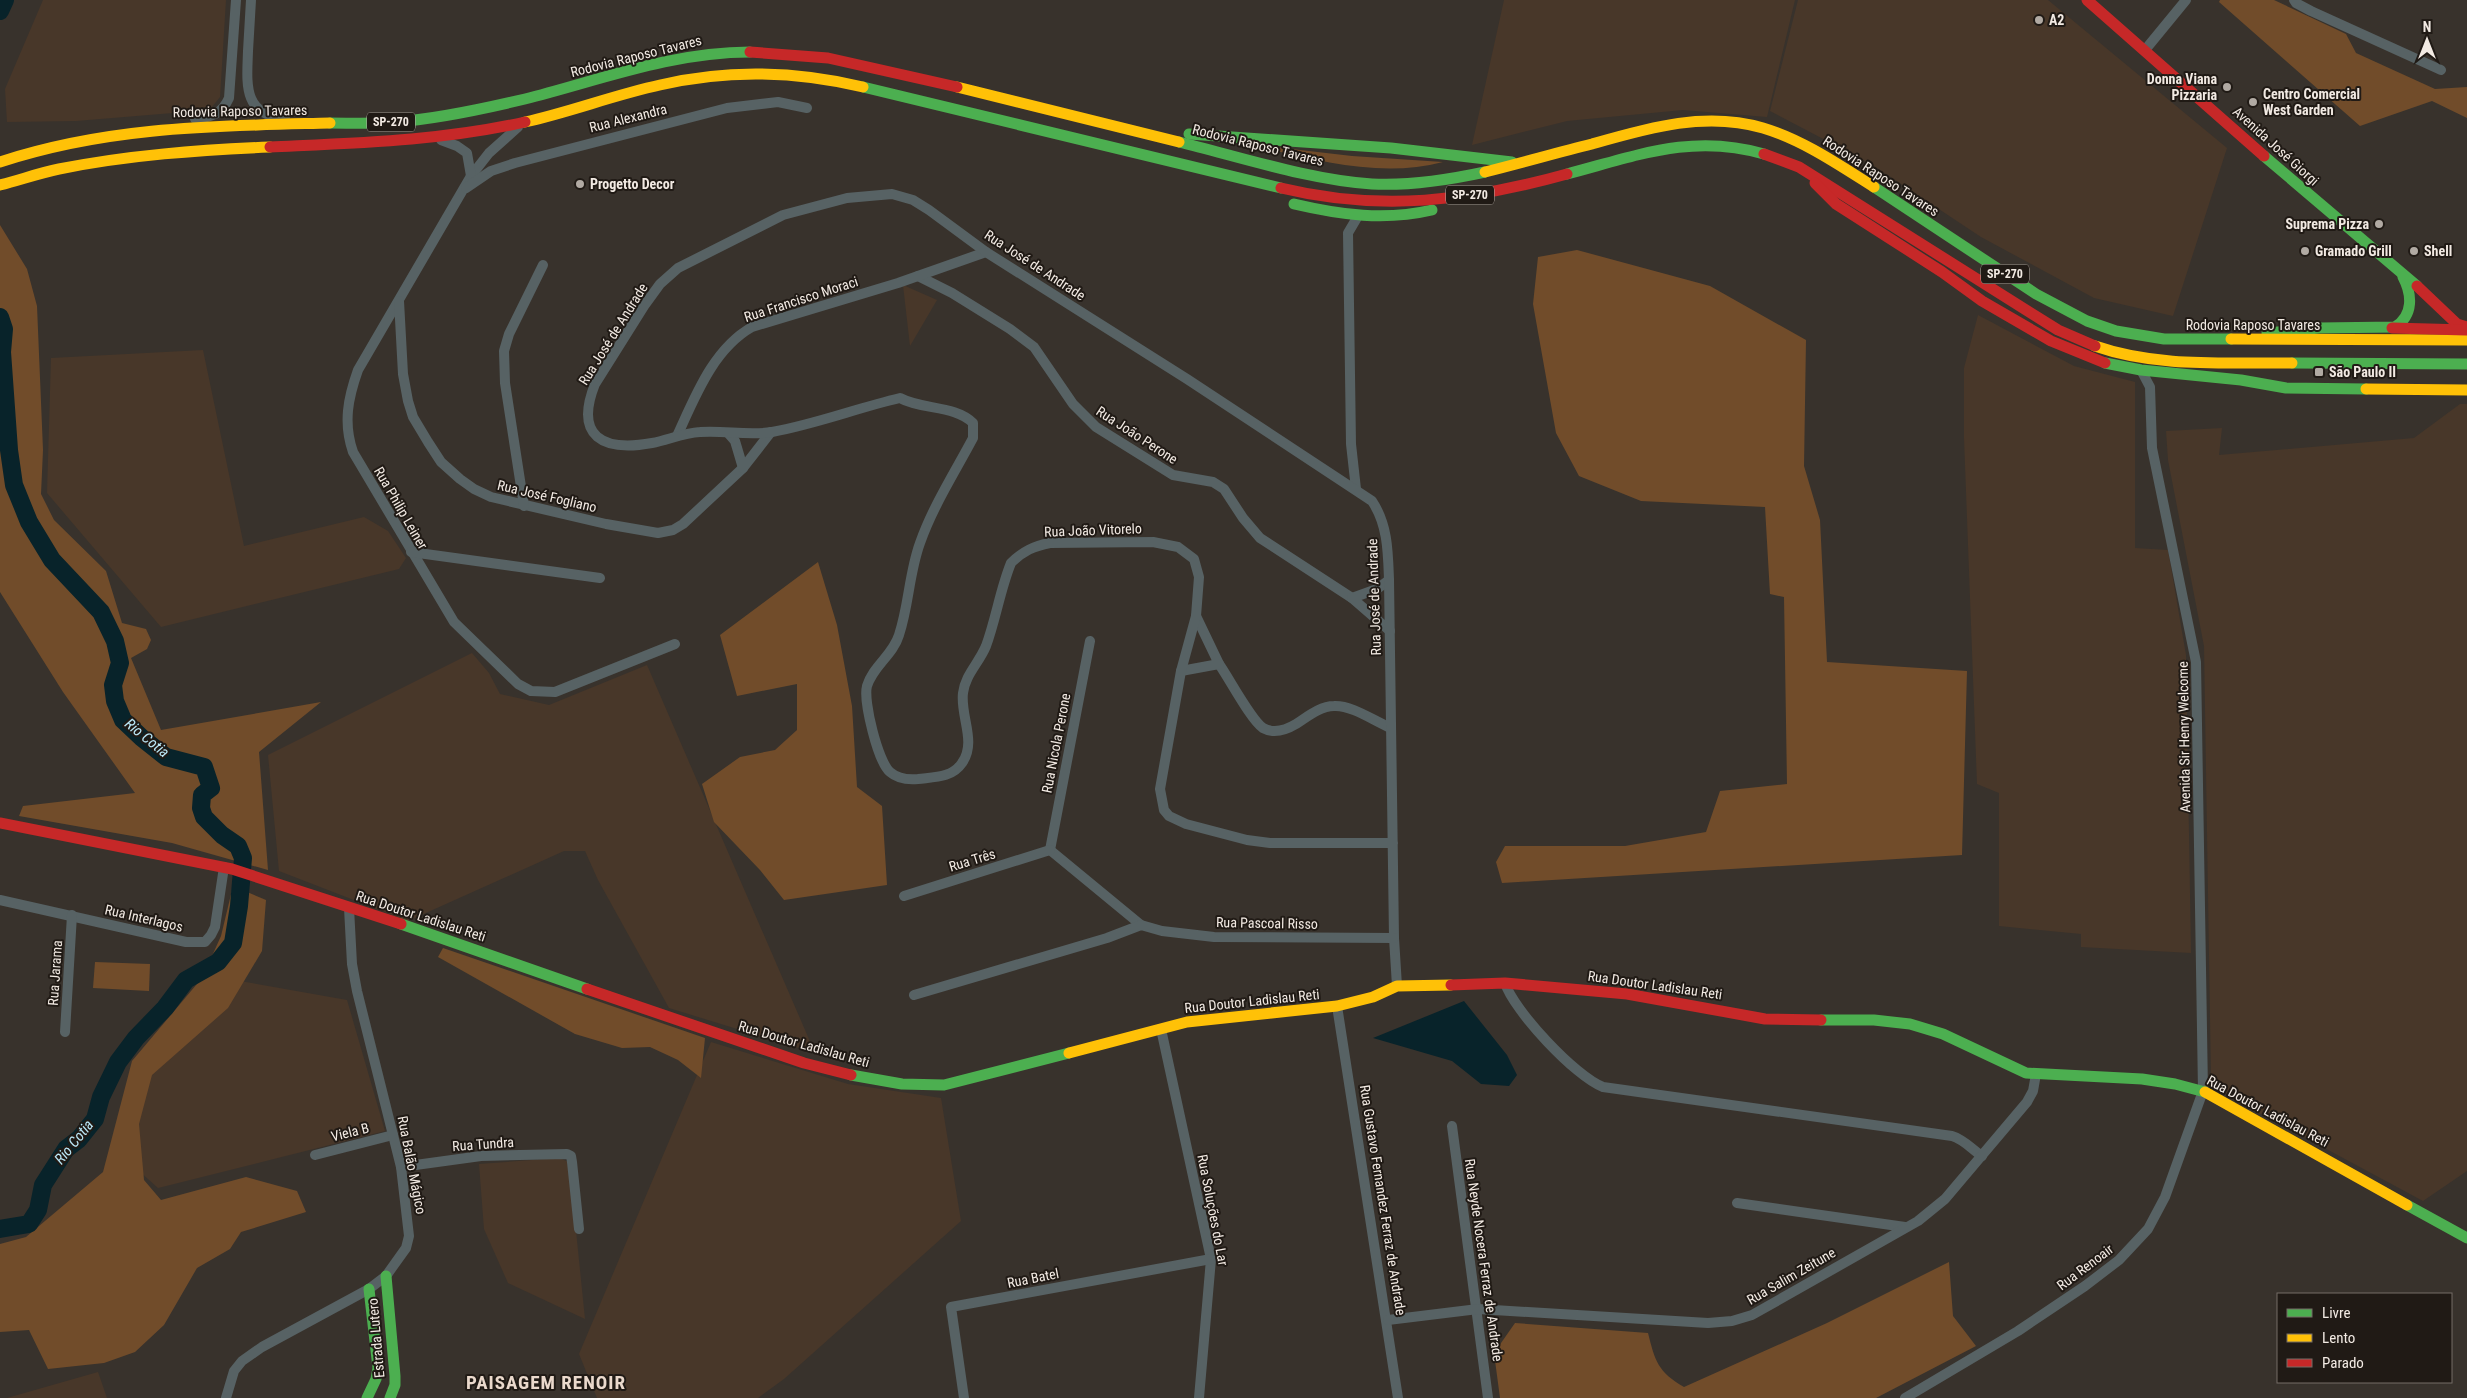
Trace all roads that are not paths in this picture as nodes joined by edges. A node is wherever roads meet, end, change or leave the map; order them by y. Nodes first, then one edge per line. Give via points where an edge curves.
1 (236, 0) edge
2 (251, 0) edge
3 (2087, 0) edge
4 (2186, 0) edge
5 (2294, 0) edge
6 (2145, 50) junction
7 (2441, 70) dead end
8 (807, 108) dead end
9 (395, 122) junction
10 (523, 122) junction
11 (1128, 128) junction
12 (91, 136) junction
13 (433, 137) junction
14 (0, 162) edge
15 (1175, 163) junction
16 (1520, 163) junction
17 (1799, 167) junction
18 (471, 176) junction
19 (0, 185) edge
20 (463, 190) junction
21 (1498, 191) junction
22 (1326, 211) junction
23 (1358, 216) junction
24 (1348, 234) junction
25 (986, 252) junction
26 (543, 264) dead end
27 (2401, 274) junction
28 (918, 276) junction
29 (399, 301) junction
30 (2392, 328) junction
31 (2467, 329) edge
32 (2227, 340) junction
33 (2467, 340) edge
34 (2467, 364) edge
35 (2141, 370) junction
36 (2164, 373) junction
37 (2150, 387) junction
38 (2467, 390) edge
39 (900, 398) joint
40 (771, 432) junction
41 (728, 433) junction
42 (677, 436) junction
43 (744, 468) junction
44 (1356, 489) junction
45 (524, 506) junction
46 (411, 552) junction
47 (600, 578) dead end
48 (1389, 580) junction
49 (1352, 598) junction
50 (1196, 616) junction
51 (1390, 631) junction
52 (1090, 641) dead end
53 (675, 644) dead end
54 (1219, 664) junction
55 (1181, 671) junction
56 (1391, 728) junction
57 (0, 823) edge
58 (1393, 843) junction
59 (1050, 850) junction
60 (228, 868) junction
61 (904, 896) dead end
62 (0, 900) edge
63 (349, 908) junction
64 (72, 915) junction
65 (1141, 925) junction
66 (1394, 938) junction
67 (1505, 983) junction
68 (1397, 986) junction
69 (914, 995) dead end
70 (1337, 1006) junction
71 (1161, 1029) junction
72 (64, 1032) dead end
73 (2036, 1074) junction
74 (2203, 1091) junction
75 (1452, 1126) dead end
76 (393, 1135) junction
77 (315, 1155) dead end
78 (1982, 1156) junction
79 (401, 1167) junction
80 (1737, 1203) dead end
81 (1905, 1227) junction
82 (579, 1229) dead end
83 (2467, 1238) edge
84 (1211, 1258) junction
85 (386, 1276) junction
86 (370, 1289) junction
87 (1478, 1309) junction
88 (1388, 1320) junction
89 (226, 1398) edge
90 (368, 1398) edge
91 (390, 1398) edge
92 (964, 1398) edge
93 (1199, 1398) edge
94 (1398, 1398) edge
95 (1488, 1398) edge
96 (1906, 1398) edge

1 - 12 street via 231,87 222,110 209,118 132,127
2 - 9 street via 247,88 256,107 276,117 350,116
3 - 6 main road, Avenida José Giorgi
4 - 6 street
5 - 7 street via 2311,11
6 - 27 main road, Avenida José Giorgi
8 - 20 street, Rua Alexandra via 778,102 727,108 515,162 491,171
9 - 11 main road, Rodovia Raposo Tavares / SP-270 via 492,106 670,60 735,52 788,53 860,63
9 - 12 main road, Rodovia Raposo Tavares / SP-270 via 154,128
10 - 13 main road, SP-270
10 - 15 main road, SP-270 via 689,78 769,73 846,83
10 - 18 street, Rua Philip Leiner via 489,153
11 - 16 main road via 1462,154
11 - 16 main road, Rodovia Raposo Tavares / SP-270 via 1302,172 1376,184 1446,180
12 - 14 main road, Rodovia Raposo Tavares / SP-270 via 52,144
13 - 18 street via 467,153
13 - 19 main road, SP-270 via 126,156 54,169
15 - 21 main road, SP-270 via 1308,195 1349,201 1419,202
15 - 22 main road via 1277,199
16 - 32 main road, Rodovia Raposo Tavares / SP-270 via 1663,125 1707,120 1767,129 1795,140 1873,186 2041,298 2070,313 2128,334 2164,339
17 - 21 main road, SP-270 via 1735,145 1703,143 1644,153
17 - 34 main road, SP-270 via 2058,330 2110,352 2174,362
17 - 35 main road via 1836,204 1982,301 2069,350 2111,365
18 - 20 street, Rua Philip Leiner
20 - 29 street, Rua Philip Leiner
21 - 23 main road via 1403,216
22 - 23 main road
22 - 24 street
23 - 24 street
24 - 44 street via 1351,437
25 - 28 street, Rua Francisco Moraci
25 - 42 street, Rua José de Andrade via 913,200 892,194 871,194 783,215 678,268 660,284 644,306 596,384 588,415 589,426 595,436 606,442 642,444
25 - 44 street, Rua José de Andrade
26 - 45 street via 508,334 504,352 505,383
27 - 30 main road, Avenida José Giorgi via 2408,284 2410,306 2404,318
27 - 31 main road, Avenida José Giorgi via 2457,324
28 - 42 street, Rua Francisco Moraci via 760,324 738,334 726,346 697,391
28 - 49 street, Rua João Perone via 952,293 1034,347 1073,404 1096,427 1172,475 1213,482 1224,489 1260,538
29 - 45 street, Rua José Fogliano via 403,374 408,400 413,417 428,442 441,462 474,490
29 - 46 street, Rua Philip Leiner via 358,370 346,420 353,452
30 - 31 main road, Avenida José Giorgi
30 - 32 main road, Avenida José Giorgi via 2297,328
32 - 33 main road, Rodovia Raposo Tavares / SP-270
35 - 36 main road
35 - 37 street
36 - 37 street
36 - 38 main road via 2286,388
37 - 74 street, Avenida Sir Henry Welcome via 2152,448 2196,662
39 - 40 street, Rua José de Andrade
39 - 50 street, Rua João Vitorelo via 968,418 974,423 974,430 973,438 920,544 899,636 867,686 867,707 888,771 909,780 945,776 963,763 969,743 962,706 966,680 986,645 1011,563 1034,546 1153,542 1178,547 1194,559 1198,568
40 - 41 street, Rua José de Andrade
40 - 43 street, Rua José Fogliano
41 - 42 street, Rua José de Andrade via 700,432
41 - 43 street via 735,442
43 - 45 street, Rua José Fogliano via 689,520 673,530 658,533
44 - 48 street, Rua José de Andrade via 1372,501 1381,514
46 - 47 street
46 - 53 street, Rua Philip Leiner via 454,622 518,684 532,691 555,692
48 - 49 street via 1377,589
48 - 51 street, Rua José de Andrade
49 - 51 street, Rua João Perone
50 - 54 street
50 - 55 street, Rua João Vitorelo
51 - 56 street, Rua José de Andrade
52 - 59 street, Rua Nicola Perone
54 - 55 street
54 - 56 street via 1263,728 1284,730 1309,715 1334,706 1348,708
55 - 58 street, Rua João Vitorelo via 1160,789 1164,810 1169,816 1186,824 1270,844
56 - 58 street, Rua José de Andrade
57 - 60 main road, Rua Doutor Ladislau Reti
58 - 66 street, Rua José de Andrade
59 - 61 street, Rua Três
59 - 65 street, Rua Pascoal Risso
60 - 63 main road, Rua Doutor Ladislau Reti
60 - 64 street, Rua Interlagos via 215,927 205,942 186,942
62 - 64 street, Rua Interlagos
63 - 71 main road, Rua Doutor Ladislau Reti via 710,1032 804,1063 867,1079 944,1085
63 - 76 street, Rua Balão Mágico via 357,991
64 - 72 street, Rua Jarama
65 - 66 street, Rua Pascoal Risso via 1162,932 1204,936
65 - 69 street
66 - 68 street, Rua José de Andrade
67 - 68 main road, Rua Doutor Ladislau Reti
67 - 73 main road, Rua Doutor Ladislau Reti via 1627,994 1765,1019 1874,1020 1910,1024 1943,1034 2016,1069
67 - 78 street via 1517,1007 1593,1083 1625,1091 1952,1136 1962,1139
68 - 70 main road, Rua Doutor Ladislau Reti via 1372,997
70 - 71 main road, Rua Doutor Ladislau Reti via 1187,1022
70 - 88 street, Rua Gustavo Fernandez Ferraz de Andrade
71 - 84 street, Rua Soluções do Lar
73 - 74 main road, Rua Doutor Ladislau Reti via 2142,1079
73 - 78 street, Rua Salim Zeitune via 2030,1097
74 - 83 main road, Rua Doutor Ladislau Reti
74 - 96 street, Rua Renoair via 2165,1198 2148,1229 2119,1260 2018,1331
75 - 87 street, Rua Neyde Nocera Ferraz de Andrade
76 - 77 street, Viela B
76 - 79 street, Rua Balão Mágico
78 - 81 street, Rua Salim Zeitune via 1938,1207
79 - 82 street, Rua Tundra via 481,1156 567,1154 572,1162
79 - 85 street, Rua Balão Mágico via 410,1236 406,1248
80 - 81 street
81 - 87 street, Rua Salim Zeitune via 1752,1315 1726,1322
84 - 92 street, Rua Batel via 951,1307
84 - 93 street, Rua Soluções do Lar
85 - 86 street, Rua Balão Mágico
85 - 91 main road, Estrada Lutero via 396,1376
86 - 89 street, Rua Balão Mágico via 262,1346 242,1360 234,1371
86 - 90 main road, Estrada Lutero via 378,1368
87 - 88 street, Rua Salim Zeitune
87 - 95 street, Rua Neyde Nocera Ferraz de Andrade
88 - 94 street, Rua Gustavo Fernandez Ferraz de Andrade

